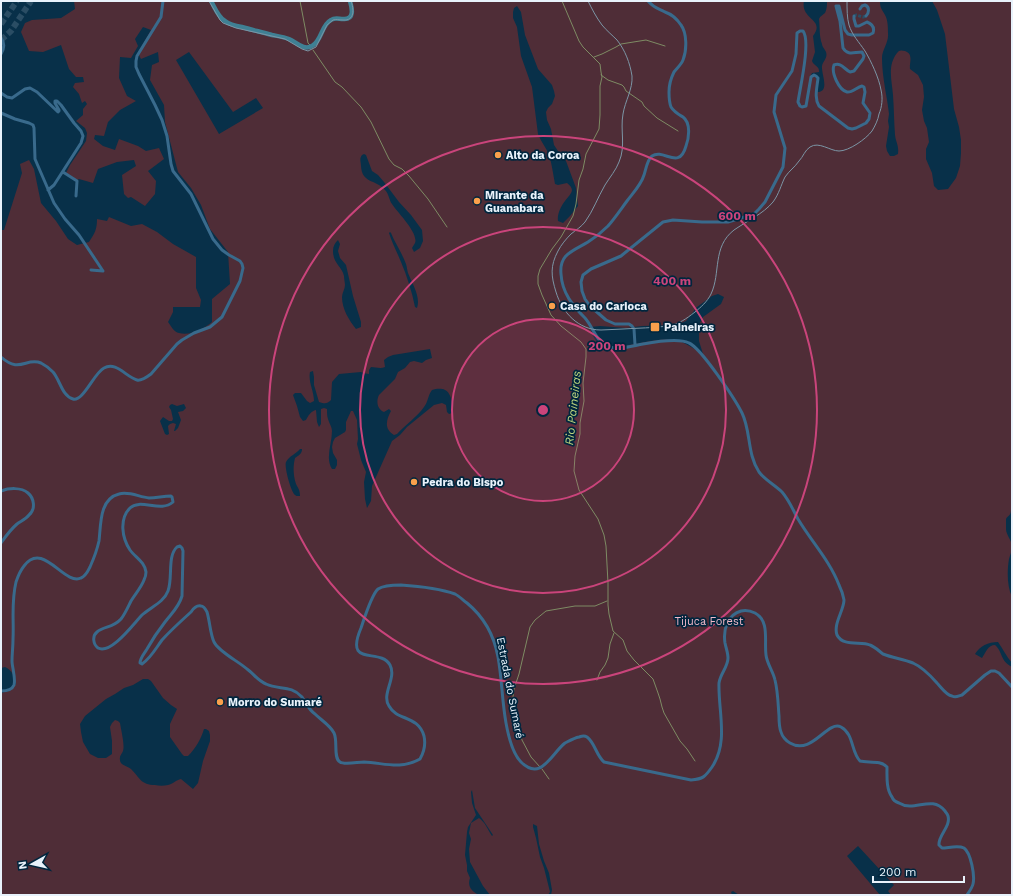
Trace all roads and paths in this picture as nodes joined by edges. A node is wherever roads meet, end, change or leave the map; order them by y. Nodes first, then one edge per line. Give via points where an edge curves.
1 (163, 1) edge
2 (211, 1) edge
3 (350, 1) edge
4 (648, 1) edge
5 (860, 9) dead end
6 (854, 16) dead end
7 (866, 16) dead end
8 (1, 38) edge
9 (1, 54) edge
10 (1, 93) edge
11 (1, 113) edge
12 (63, 172) junction
13 (48, 190) junction
14 (76, 196) dead end
15 (91, 270) dead end
16 (635, 345) junction
17 (1, 357) edge
18 (1, 491) edge
19 (1, 543) edge
20 (1012, 687) edge
21 (1, 691) edge
22 (967, 895) edge

1 - 17 street via 161,17 137,56 136,67 162,120 173,171 191,194 213,239 222,250 242,264 240,280 222,317 210,327 182,340 151,374 140,380 118,368 107,366 99,371 80,397 72,399 64,392 53,372 40,363 14,365
2 - 3 street via 226,22 289,39 307,48 317,42 326,24 332,19 343,20 350,17
4 - 16 street via 655,8 675,18 685,32 685,55 669,86 669,102 672,109 687,122 686,146 678,158 657,154 652,157 648,161 643,178 610,224 597,236 569,252 564,257 560,270 562,285 571,302 589,322 602,343 617,348
5 - 7 street via 865,5 867,7
6 - 16 street via 857,26 866,22 873,25 873,33 846,33 837,6 845,52 862,52 864,56 854,71 850,72 838,64 834,65 833,72 840,87 847,92 859,86 864,87 863,103 870,113 866,123 856,128 848,128 819,106 816,98 816,76 811,77 806,106 802,107 799,104 806,42 805,33 800,30 797,32 792,70 776,95 774,112 785,148 783,167 759,209 754,214 728,222 663,222 621,256 583,275 582,291 590,306 606,320 632,326
8 - 9 street via 4,45
10 - 12 street via 12,98 30,88 56,111 59,110 55,101 61,105 83,136
11 - 13 street via 33,125 35,159
12 - 13 street via 54,186
12 - 14 street via 77,181
13 - 15 street via 54,203 103,271
16 - 20 street via 676,341 690,343 717,373 742,412 750,448 759,472 786,496 833,571 844,603 838,620 838,637 850,643 871,645 883,654 919,666 950,696 962,695 991,671 999,674
18 - 19 street via 25,491 33,504 30,514 8,532
21 - 22 street, Estrada do Sumaré via 10,689 14,683 12,608 13,595 21,570 27,562 36,558 46,560 73,579 84,576 94,557 105,506 110,499 128,493 148,498 170,496 173,502 162,506 135,504 128,510 122,525 124,536 130,551 145,567 146,572 121,619 113,626 96,633 95,645 100,649 109,647 163,599 170,585 172,553 180,546 183,551 180,602 150,643 140,663 145,662 153,654 194,608 202,606 207,612 217,646 265,684 297,692 314,714 333,732 336,738 337,759 342,764 409,764 420,759 424,753 422,730 413,721 392,711 388,705 386,699 391,667 384,659 364,654 357,648 358,633 367,611 375,593 382,587 400,585 445,591 457,595 482,618 491,634 497,655 510,740 518,758 530,768 543,767 565,743 585,736 604,762 690,780 704,777 719,750 720,681 728,662 724,633 726,625 735,614 742,611 753,612 759,615 765,626 766,657 775,679 783,736 792,744 804,746 838,726 846,731 860,761 886,765 889,792 894,801 908,807 935,804 942,807 947,814 948,822 939,845 942,848 965,849 970,858 974,878

